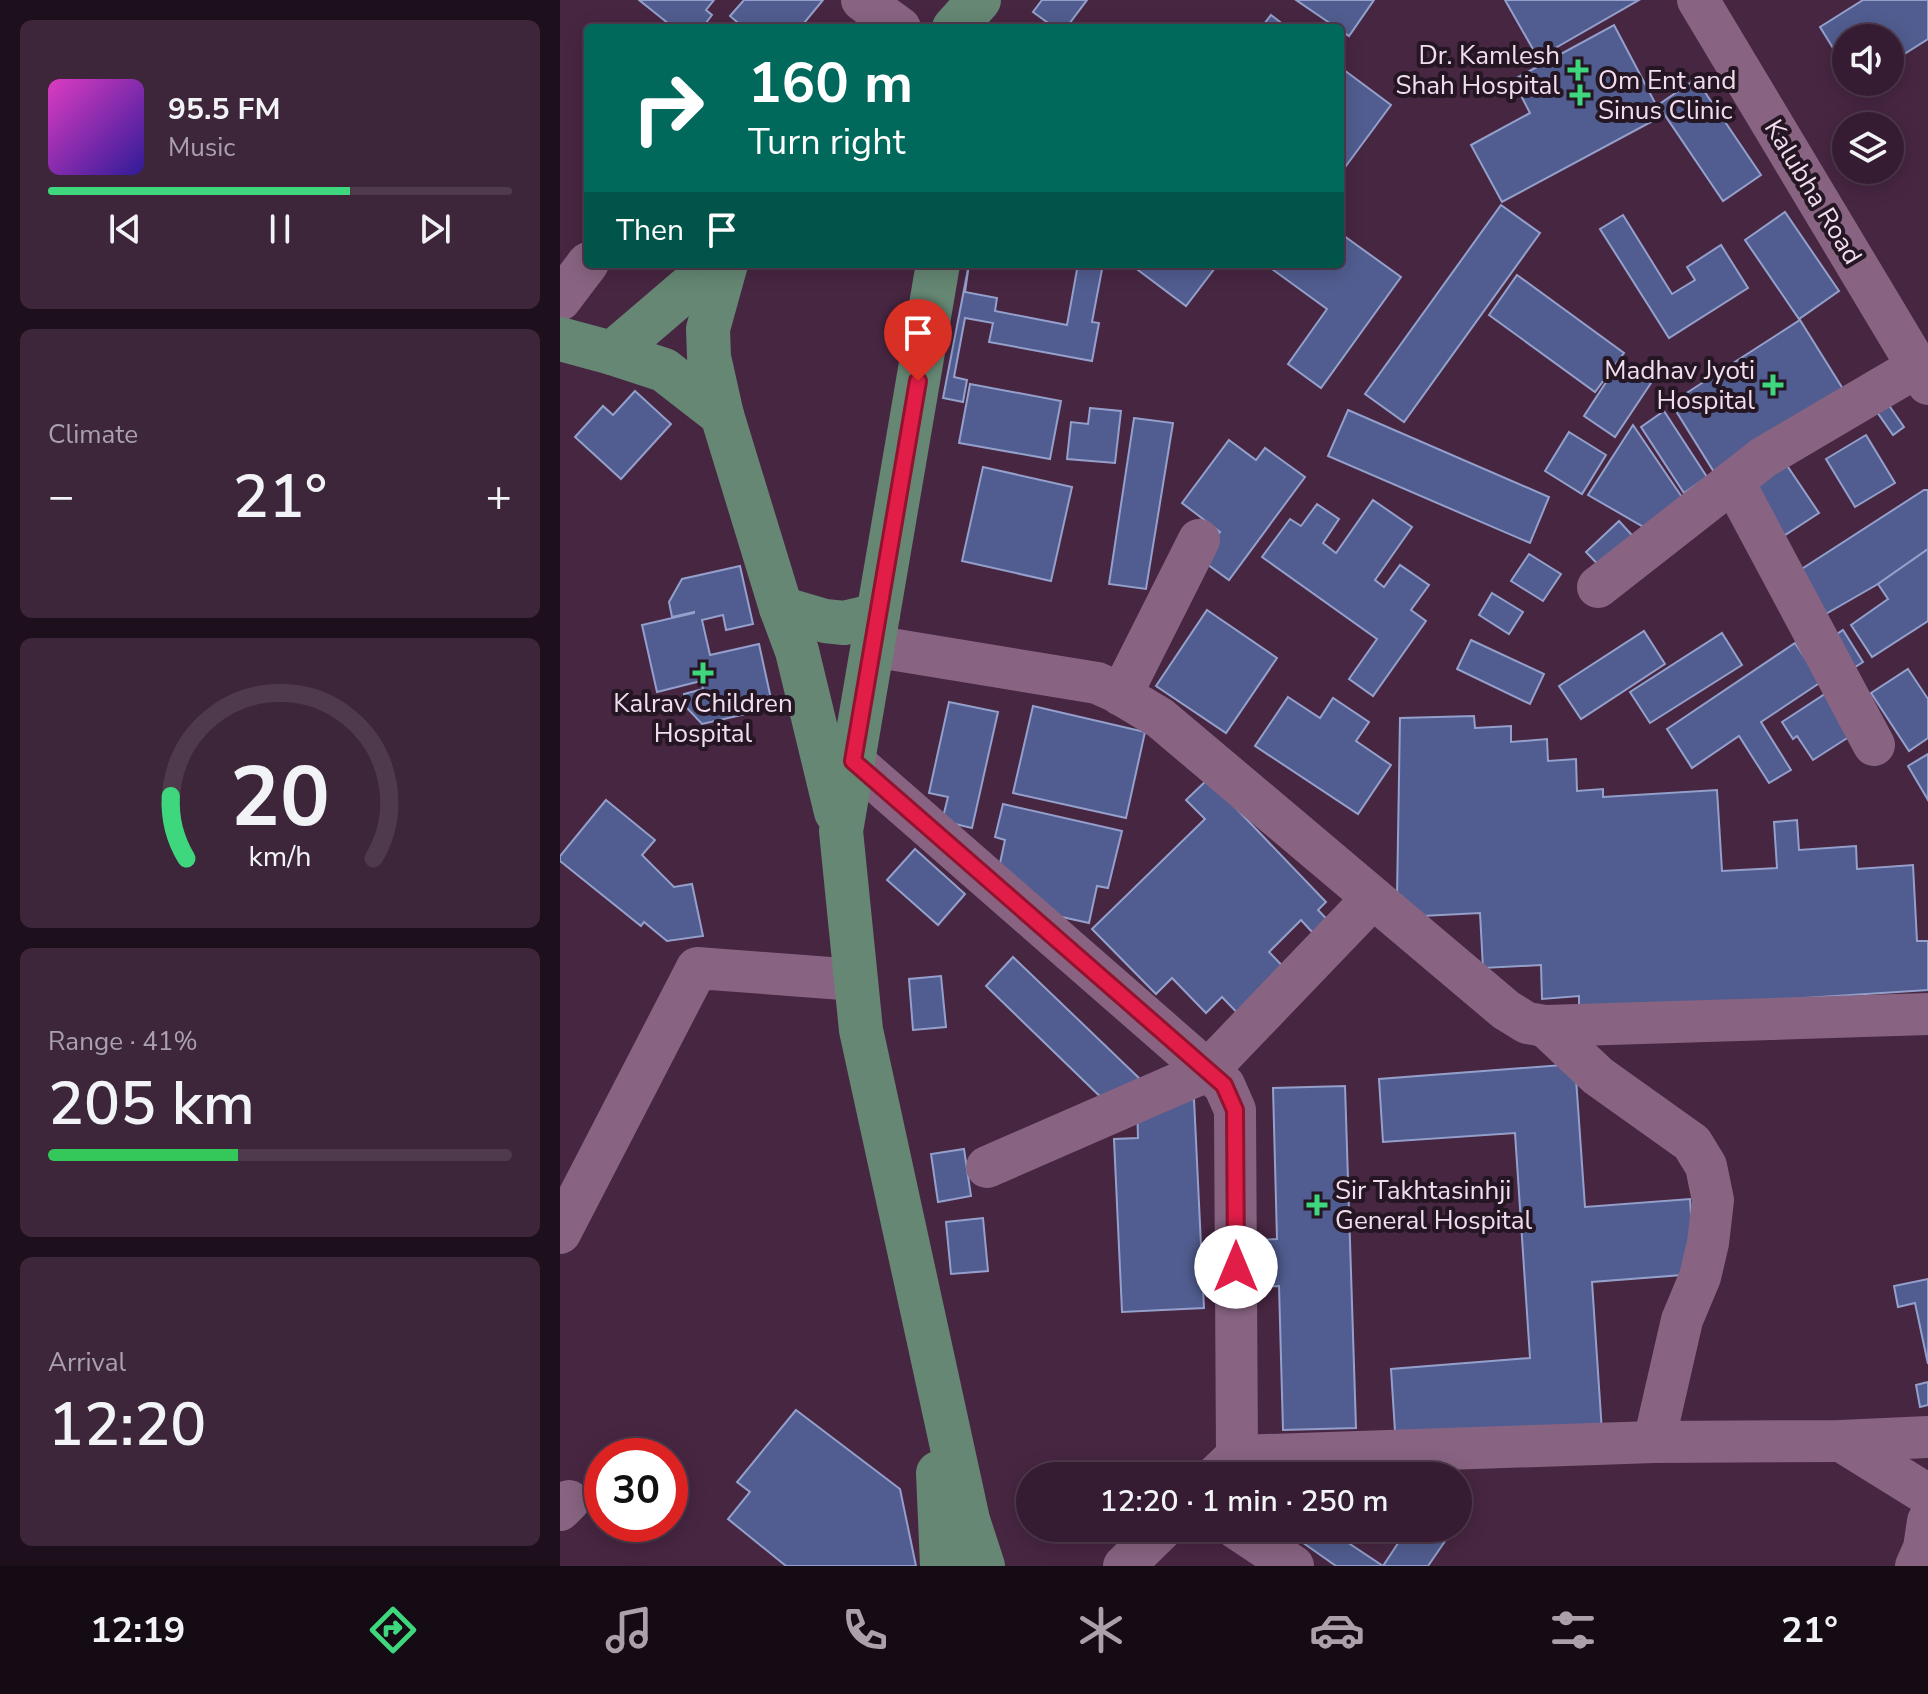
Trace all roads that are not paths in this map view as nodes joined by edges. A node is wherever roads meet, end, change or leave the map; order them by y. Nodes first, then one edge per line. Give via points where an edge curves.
1 (862, 0) edge
2 (981, 0) edge
3 (1698, 0) edge
4 (895, 24) edge
5 (958, 24) edge
6 (978, 24) edge
7 (584, 268) edge
8 (711, 268) edge
9 (725, 268) edge
10 (937, 268) edge
11 (560, 300) edge
12 (560, 339) edge
13 (612, 353) junction
14 (1923, 375) edge
15 (722, 415) junction
16 (1733, 481) junction
17 (1199, 540) dead end
18 (1598, 587) dead end
19 (781, 608) junction
20 (875, 630) junction
21 (1121, 695) junction
22 (1874, 745) dead end
23 (853, 761) junction
24 (841, 831) junction
25 (1373, 898) junction
26 (856, 980) junction
27 (1928, 1014) edge
28 (1545, 1026) junction
29 (1207, 1071) junction
30 (987, 1167) dead end
31 (560, 1233) edge
32 (935, 1367) junction
33 (1928, 1437) edge
34 (1841, 1441) junction
35 (1654, 1442) junction
36 (1227, 1462) edge
37 (1298, 1462) edge
38 (1928, 1495) edge
39 (1928, 1521) edge
40 (1149, 1542) edge
41 (1257, 1542) edge
42 (942, 1566) edge
43 (983, 1566) edge
44 (1124, 1566) edge
45 (1293, 1566) edge
46 (1916, 1566) edge

1 - 4 street
2 - 5 main road
2 - 6 main road
3 - 14 street, Kalubha Road
7 - 11 street
8 - 13 main road
9 - 15 main road via 708,329
10 - 20 main road
12 - 13 main road
13 - 15 main road via 664,370
14 - 16 street via 1764,457
15 - 19 main road
16 - 18 street
16 - 22 street
17 - 21 street
19 - 20 main road
19 - 24 main road via 797,651
20 - 21 street via 1097,683
20 - 23 main road
21 - 25 street via 1160,718
23 - 24 main road
23 - 29 street
24 - 26 main road
25 - 28 street via 1506,1010 1527,1023
25 - 29 street
26 - 31 street via 697,968
26 - 32 main road via 861,1030
27 - 28 street
28 - 35 street via 1598,1076 1692,1143 1706,1166 1713,1200 1708,1243 1682,1320
29 - 30 street
29 - 36 street via 1224,1085 1235,1110
32 - 42 main road
32 - 43 main road
33 - 34 street
34 - 35 street
34 - 38 street
35 - 37 street
39 - 46 street
40 - 44 street
41 - 45 street

